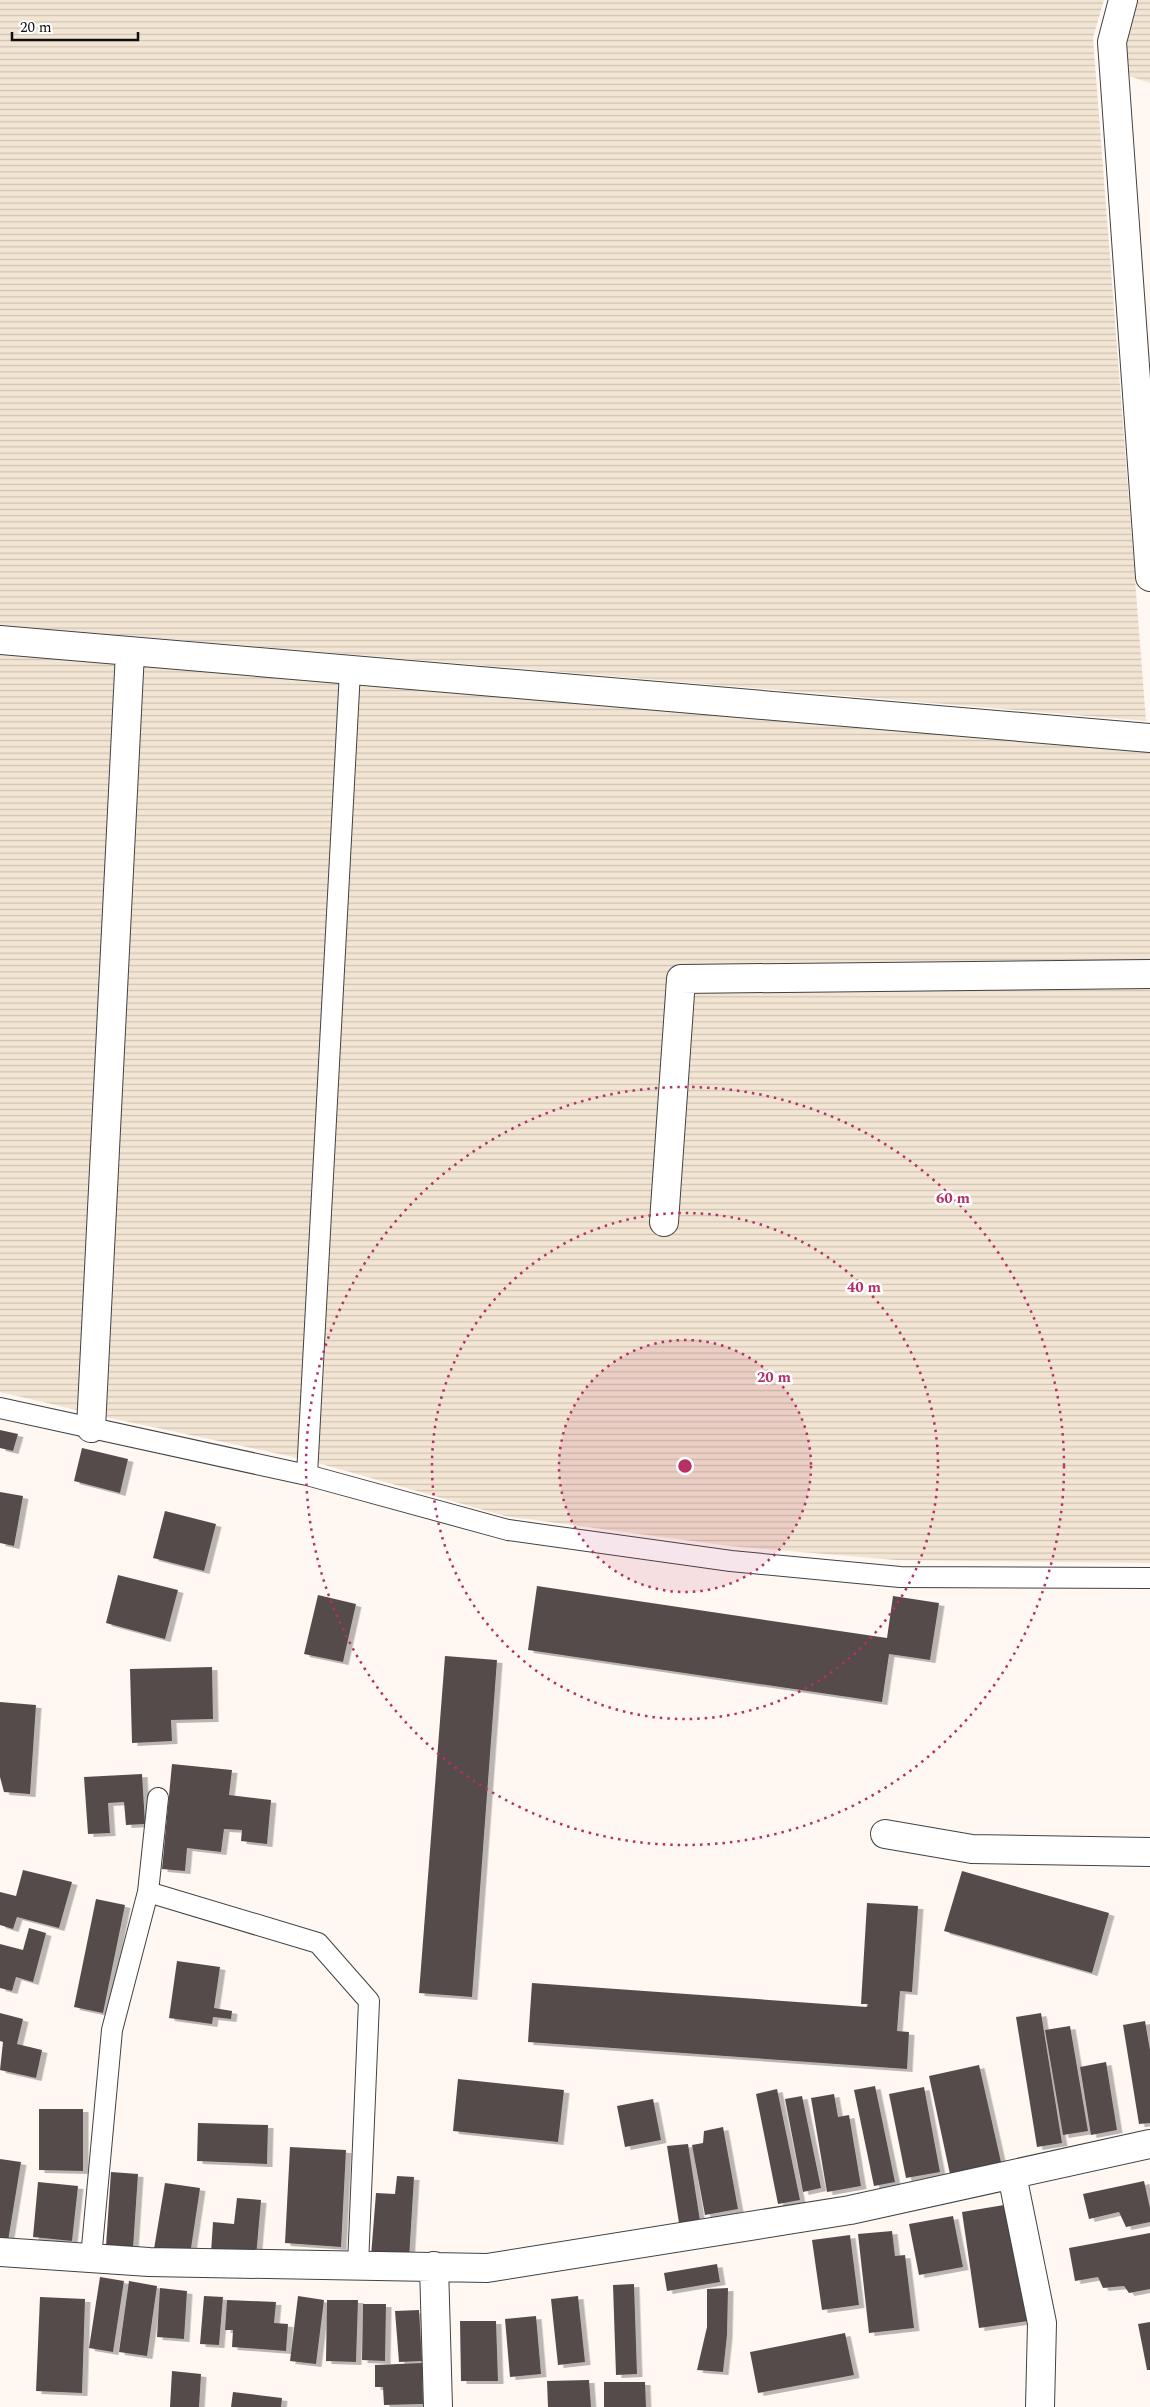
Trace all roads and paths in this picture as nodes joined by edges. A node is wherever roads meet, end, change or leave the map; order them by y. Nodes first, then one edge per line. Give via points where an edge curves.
1 (1123, 0) edge
2 (1150, 578) edge
3 (0, 640) edge
4 (130, 652) junction
5 (350, 671) junction
6 (1150, 738) edge
7 (1150, 974) edge
8 (664, 1222) dead end
9 (0, 1408) edge
10 (91, 1428) junction
11 (307, 1475) junction
12 (1150, 1578) edge
13 (158, 1798) dead end
14 (885, 1834) dead end
15 (1150, 1852) edge
16 (148, 1892) junction
17 (1150, 2144) edge
18 (1012, 2175) junction
19 (0, 2252) edge
20 (91, 2258) junction
21 (358, 2265) junction
22 (434, 2266) junction
23 (438, 2407) edge
24 (1040, 2407) edge

1 - 2 street via 1112,42
3 - 4 street
4 - 5 street
4 - 10 street
5 - 6 street
5 - 11 lane
7 - 8 street via 681,979
9 - 10 lane
10 - 11 lane
11 - 12 lane via 508,1530 731,1561 900,1578
13 - 16 lane
14 - 15 street via 972,1849
16 - 20 lane via 112,2030
16 - 21 lane via 318,1943 369,2001
17 - 18 street
18 - 22 street via 841,2212 487,2268
18 - 24 street via 1042,2323
19 - 20 street
20 - 21 street
21 - 22 street
22 - 23 street

